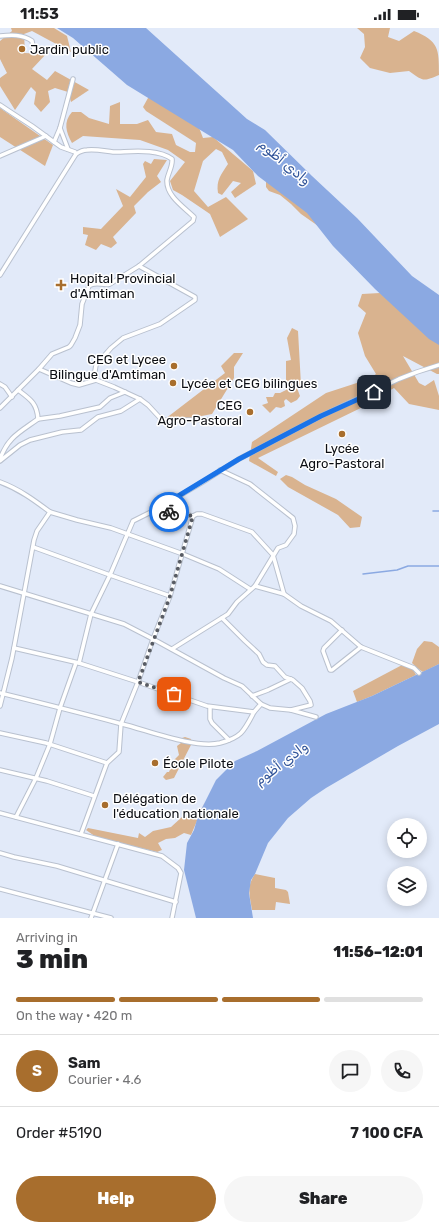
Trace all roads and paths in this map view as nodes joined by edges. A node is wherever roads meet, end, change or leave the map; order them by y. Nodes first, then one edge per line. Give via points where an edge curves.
1 (0, 36) edge
2 (34, 51) dead end
3 (73, 79) dead end
4 (0, 105) edge
5 (60, 128) junction
6 (46, 136) junction
7 (54, 142) junction
8 (68, 149) junction
9 (76, 154) junction
10 (0, 156) edge
11 (139, 266) junction
12 (0, 275) edge
13 (439, 365) edge
14 (39, 369) junction
15 (96, 380) junction
16 (0, 384) edge
17 (18, 390) junction
18 (125, 391) junction
19 (12, 397) junction
20 (140, 399) junction
21 (0, 408) edge
22 (38, 419) junction
23 (229, 420) dead end
24 (0, 460) edge
25 (220, 470) junction
26 (0, 482) edge
27 (157, 509) junction
28 (50, 512) junction
29 (193, 516) junction
30 (128, 534) junction
31 (33, 547) junction
32 (183, 554) junction
33 (273, 555) junction
34 (110, 575) junction
35 (0, 586) edge
36 (255, 586) junction
37 (250, 589) junction
38 (24, 594) junction
39 (284, 594) junction
40 (170, 596) junction
41 (92, 614) junction
42 (222, 618) junction
43 (342, 630) junction
44 (153, 639) junction
45 (360, 647) junction
46 (14, 648) junction
47 (172, 649) junction
48 (78, 663) junction
49 (419, 673) dead end
50 (291, 679) junction
51 (138, 682) junction
52 (1, 694) edge
53 (252, 696) junction
54 (261, 704) junction
55 (0, 706) edge
56 (60, 708) junction
57 (210, 708) junction
58 (291, 710) junction
59 (254, 712) junction
60 (316, 717) dead end
61 (121, 724) junction
62 (0, 733) edge
63 (229, 740) junction
64 (50, 744) junction
65 (107, 764) junction
66 (0, 770) edge
67 (36, 778) junction
68 (94, 796) junction
69 (0, 813) edge
70 (16, 817) junction
71 (81, 834) junction
72 (118, 844) junction
73 (0, 853) edge
74 (105, 881) junction
75 (0, 889) edge
76 (176, 902) junction
77 (93, 913) junction
78 (91, 918) edge
79 (110, 918) edge
80 (172, 918) edge

1 - 2 street via 30,39
3 - 5 street
4 - 6 street
5 - 7 street
5 - 8 street
6 - 7 street
6 - 10 street
7 - 8 street
8 - 9 street
9 - 11 street via 87,150 150,152 172,159 167,179 170,193 195,219
9 - 12 street
11 - 14 street via 110,284 95,283 89,286 82,304 80,325 75,338 69,347 52,354
11 - 15 street via 195,300 160,324 123,338 96,365
13 - 25 street via 400,379 321,416
14 - 15 street via 72,384 79,385
14 - 17 street
15 - 18 street
16 - 19 street
17 - 19 street
17 - 22 street via 31,399 38,411
18 - 20 street
18 - 22 street via 100,406
19 - 21 street
20 - 23 street via 163,420
20 - 24 street via 121,411 98,417 81,430 30,440
22 - 24 street via 11,439
25 - 27 street
25 - 33 street via 250,484 293,518 294,534 286,545 278,548
26 - 28 street via 29,496
27 - 29 street
27 - 30 street via 133,521
28 - 30 street
28 - 31 street via 35,536
29 - 32 street
29 - 33 street via 202,514 251,531
30 - 32 street
30 - 34 street
31 - 34 street
31 - 38 street
32 - 37 street via 219,570
32 - 40 street
33 - 36 street
33 - 39 street
34 - 40 street
34 - 41 street
35 - 38 street
36 - 37 street
36 - 39 street
37 - 42 street
38 - 41 street
38 - 46 street
39 - 43 street
40 - 44 street
41 - 44 street via 124,624
41 - 48 street
42 - 47 street
42 - 50 street via 259,654 263,662 275,666 285,677
43 - 45 street
43 - 45 street via 324,649 330,670
44 - 47 street
44 - 51 street
45 - 49 street via 414,668
46 - 48 street
46 - 52 street
47 - 53 street via 242,686
48 - 51 street
48 - 56 street
50 - 53 street
50 - 58 street via 302,688 311,705
51 - 57 street
51 - 61 street
52 - 55 street
52 - 56 street
53 - 54 street
54 - 58 street via 270,708
54 - 59 street
56 - 61 street
56 - 64 street
57 - 59 street
57 - 63 street via 212,723
58 - 60 street
59 - 63 street via 242,733
61 - 63 street via 191,743 209,744
61 - 65 street via 119,752
62 - 64 street
64 - 65 street
64 - 67 street
65 - 68 street
66 - 67 street
67 - 68 street
67 - 70 street
68 - 71 street
69 - 70 street
70 - 71 street
71 - 72 street
72 - 74 street
72 - 76 street via 162,856 178,868 181,873
73 - 74 street via 57,866
74 - 76 street
74 - 77 street
75 - 77 street
76 - 80 street
77 - 78 street
77 - 79 street

